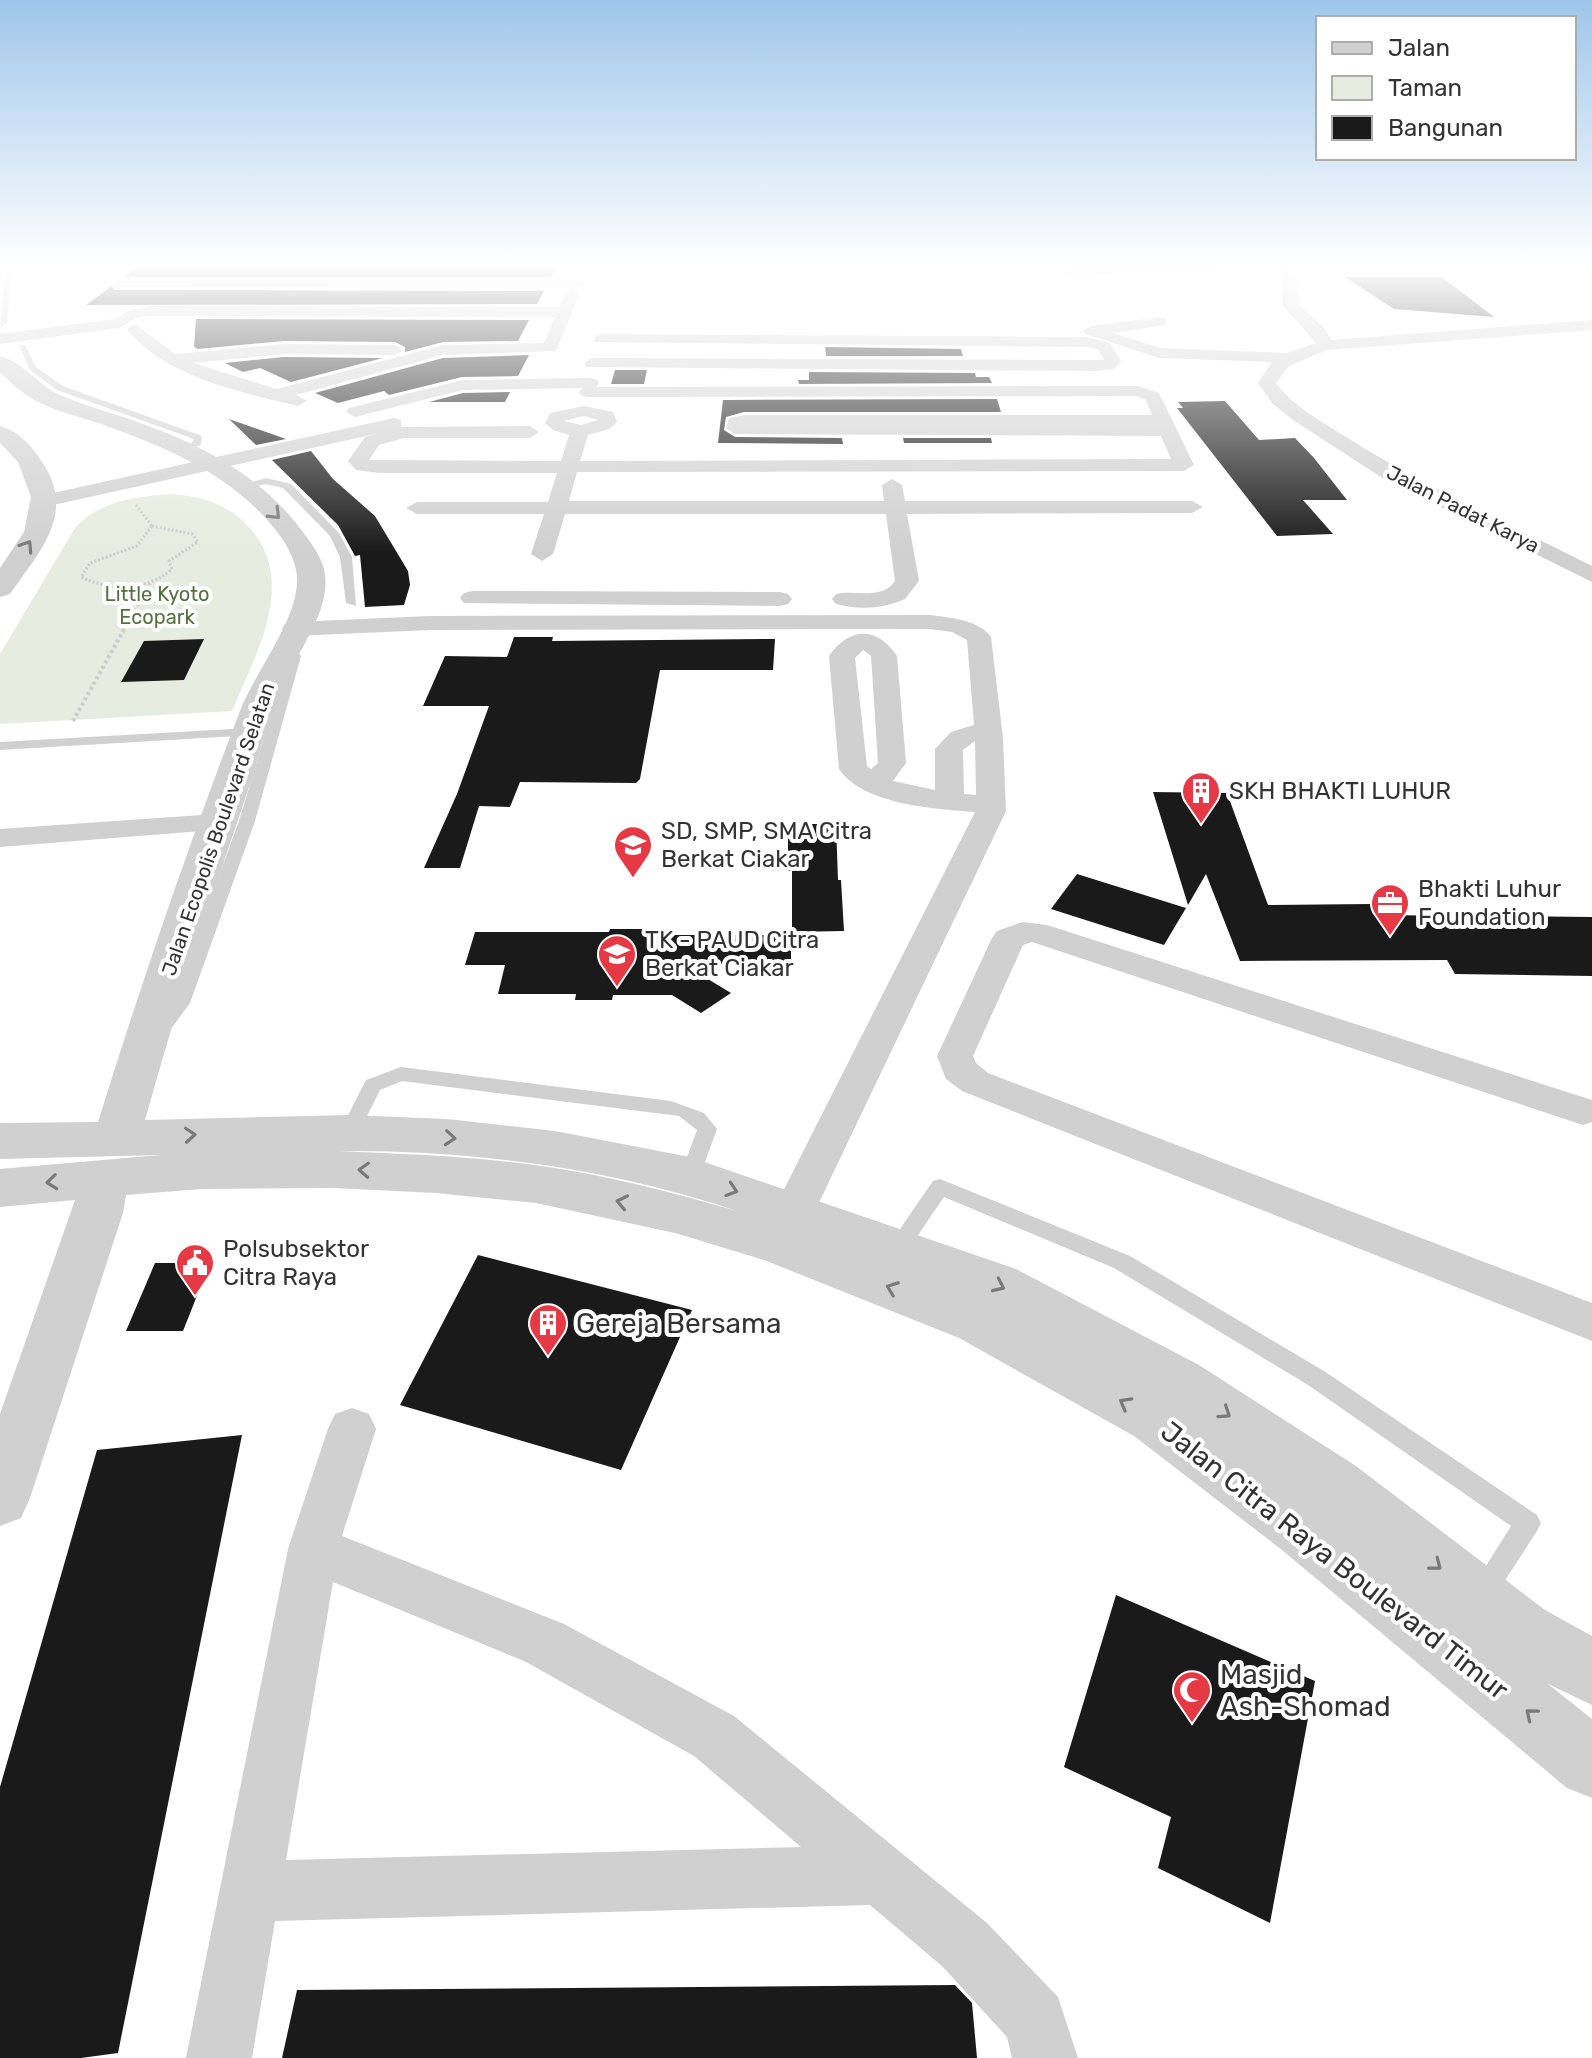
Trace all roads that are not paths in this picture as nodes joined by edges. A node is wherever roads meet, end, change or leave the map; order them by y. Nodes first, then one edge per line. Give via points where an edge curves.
1 (28, 359) edge
2 (181, 359) edge
3 (409, 359) edge
4 (593, 359) edge
5 (866, 359) edge
6 (1112, 359) edge
7 (1287, 359) edge
8 (170, 360) joint
9 (0, 362) edge
10 (592, 363) junction
11 (866, 364) junction
12 (873, 390) junction
13 (278, 394) junction
14 (298, 401) dead end
15 (384, 404) junction
16 (586, 404) junction
17 (439, 411) dead end
18 (343, 415) dead end
19 (316, 422) dead end
20 (883, 426) junction
21 (1168, 426) junction
22 (289, 429) dead end
23 (530, 432) dead end
24 (0, 433) edge
25 (183, 448) junction
26 (214, 465) junction
27 (568, 467) junction
28 (889, 467) junction
29 (244, 486) junction
30 (44, 501) junction
31 (895, 507) junction
32 (1192, 507) dead end
33 (417, 508) dead end
34 (556, 508) junction
35 (542, 554) dead end
36 (1592, 575) edge
37 (0, 588) edge
38 (352, 603) dead end
39 (430, 623) junction
40 (859, 632) junction
41 (291, 638) junction
42 (987, 730) junction
43 (243, 732) junction
44 (0, 746) edge
45 (873, 781) junction
46 (950, 800) junction
47 (991, 805) junction
48 (220, 823) junction
49 (0, 838) edge
50 (1589, 1115) edge
51 (349, 1133) junction
52 (0, 1141) edge
53 (110, 1159) junction
54 (690, 1176) junction
55 (0, 1188) edge
56 (794, 1211) junction
57 (898, 1248) junction
58 (1592, 1322) edge
59 (352, 1429) dead end
60 (0, 1498) edge
61 (313, 1549) junction
62 (1479, 1599) junction
63 (1592, 1672) edge
64 (1592, 1763) edge
65 (881, 1875) junction
66 (248, 1891) junction
67 (219, 2058) edge
68 (1045, 2058) edge

1 - 25 lane via 60,388 199,438 196,445
2 - 8 street
3 - 13 street
4 - 10 street
5 - 11 street
6 - 11 street via 1102,366
7 - 36 street, Jalan Padat Karya via 1267,383 1300,416 1391,475
8 - 13 street
9 - 25 street, Jalan Ecopolis Boulevard Selatan via 54,401
10 - 11 street
10 - 16 street
11 - 12 street
12 - 16 street
12 - 20 street
12 - 21 street via 1138,391 1153,397
13 - 14 street
15 - 16 street via 463,385
15 - 17 street
15 - 18 street
16 - 26 street via 562,429 554,420 379,425
16 - 27 street
19 - 22 street
20 - 20 street via 735,428 739,421
20 - 21 street
20 - 28 street
21 - 28 street via 1184,465
23 - 27 street via 403,432 372,441 358,461 379,467
24 - 30 street via 16,442 35,468
25 - 26 street, Jalan Ecopolis Boulevard Selatan
26 - 29 street, Jalan Ecopolis Boulevard Selatan
26 - 30 street
27 - 28 street
27 - 34 street
28 - 31 street
29 - 38 lane via 266,481 287,486 335,535 346,557
29 -> 41 street, Jalan Ecopolis Boulevard Selatan via 282,521 310,568 312,591
37 -> 30 street via 41,526
31 - 32 street
31 - 34 street
31 - 39 street via 907,581 903,592 887,598 453,599
33 - 34 street
34 - 35 street
39 - 40 street
39 - 41 street
40 - 42 street via 944,623 970,630 979,637
40 - 45 street via 842,656 845,707 853,769
40 - 45 street via 884,656 892,763
41 - 43 street, Jalan Ecopolis Boulevard Selatan
41 - 48 lane via 295,656
42 - 46 street via 966,735 949,749
42 - 47 street
43 - 44 lane
43 - 48 street, Jalan Ecopolis Boulevard Selatan
45 - 46 street
46 - 47 street
47 - 56 street
48 - 49 street
48 - 53 street, Jalan Ecopolis Boulevard Selatan
50 - 58 street via 1035,932 1009,938 955,1056 959,1070 975,1082
53 -> 51 street, Jalan Citra Raya Boulevard Timur via 214,1134
51 -> 54 street, Jalan Citra Raya Boulevard Timur via 555,1149
51 - 54 lane via 373,1085 401,1074 656,1105 688,1112 707,1129
52 - 53 street, Jalan Citra Raya Boulevard Timur
53 -> 55 street, Jalan Citra Raya Boulevard Timur
53 - 60 street, Jalan Ecopolis Boulevard Selatan via 98,1213
64 -> 53 street, Jalan Citra Raya Boulevard Timur via 1304,1529 1154,1418 963,1316 778,1244 675,1213 536,1184 334,1169 201,1170
54 -> 56 street, Jalan Citra Raya Boulevard Timur
56 - 57 street, Jalan Citra Raya Boulevard Timur
57 -> 62 street, Jalan Citra Raya Boulevard Timur via 997,1284 1179,1382 1335,1486
57 - 62 lane via 940,1187 1122,1262 1316,1378 1528,1523
59 - 61 street
61 - 65 street via 545,1643 714,1736
61 - 66 street
62 - 63 street, Jalan Citra Raya Boulevard Timur via 1522,1633
65 - 66 street
65 - 68 street via 965,1945 1021,2002 1035,2020
66 - 67 street

